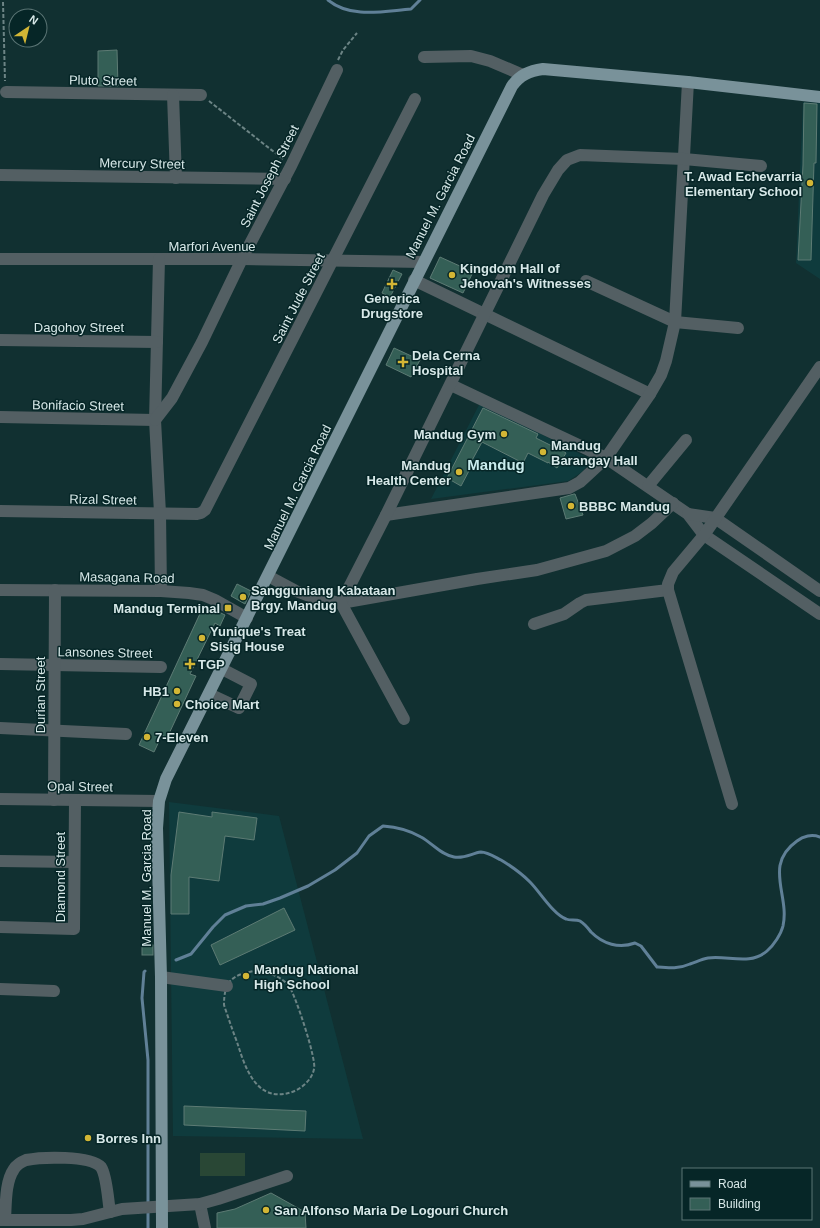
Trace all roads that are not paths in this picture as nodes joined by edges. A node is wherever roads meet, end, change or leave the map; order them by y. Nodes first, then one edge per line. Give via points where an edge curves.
1 (424, 57) dead end
2 (337, 70) road end
3 (523, 75) junction
4 (688, 82) junction
5 (6, 92) road end
6 (173, 95) junction
7 (201, 95) road end
8 (820, 97) edge
9 (415, 99) dead end
10 (684, 159) junction
11 (761, 166) dead end
12 (0, 175) edge
13 (176, 178) junction
14 (285, 179) junction
15 (0, 258) edge
16 (159, 260) junction
17 (242, 260) junction
18 (332, 261) junction
19 (423, 262) junction
20 (414, 280) junction
21 (586, 281) dead end
22 (485, 314) junction
23 (675, 322) junction
24 (738, 328) dead end
25 (0, 340) edge
26 (157, 342) junction
27 (820, 367) edge
28 (451, 384) junction
29 (650, 394) junction
30 (0, 417) edge
31 (155, 420) junction
32 (686, 440) dead end
33 (606, 458) junction
34 (648, 486) junction
35 (673, 503) junction
36 (204, 510) joint
37 (0, 511) edge
38 (160, 513) junction
39 (688, 514) junction
40 (386, 515) junction
41 (715, 518) junction
42 (704, 535) junction
43 (758, 549) junction
44 (747, 565) junction
45 (268, 576) junction
46 (0, 590) edge
47 (55, 590) junction
48 (668, 590) junction
49 (820, 590) edge
50 (161, 591) junction
51 (341, 603) junction
52 (820, 614) edge
53 (248, 618) junction
54 (534, 624) dead end
55 (0, 664) edge
56 (54, 665) junction
57 (161, 667) dead end
58 (222, 669) junction
59 (209, 694) junction
60 (404, 719) dead end
61 (0, 728) edge
62 (54, 730) junction
63 (126, 734) dead end
64 (0, 799) edge
65 (54, 800) junction
66 (74, 800) junction
67 (159, 801) junction
68 (732, 804) dead end
69 (0, 861) edge
70 (74, 862) junction
71 (0, 927) edge
72 (161, 977) junction
73 (227, 986) road end
74 (0, 989) edge
75 (54, 991) dead end
76 (287, 1176) dead end
77 (200, 1204) junction
78 (162, 1206) junction
79 (110, 1212) junction
80 (2, 1220) edge
81 (57, 1224) edge
82 (162, 1228) edge
83 (205, 1228) edge

1 - 3 street via 475,56
2 - 14 street, Saint Joseph Street
3 - 4 main road via 532,71 548,70
3 - 19 main road, Manuel M. Garcia Road via 516,80 508,93
4 - 8 main road
4 - 10 street
5 - 6 street, Pluto Street
6 - 7 street, Pluto Street
6 - 13 street
9 - 18 street, Saint Jude Street
10 - 11 street
10 - 22 street via 580,155 567,160 543,195
10 - 23 street
12 - 13 street, Mercury Street
13 - 14 street, Mercury Street
14 - 17 street, Saint Joseph Street
15 - 16 street, Marfori Avenue
16 - 17 street, Marfori Avenue
16 - 26 street
17 - 18 street, Marfori Avenue
17 - 31 street, Saint Joseph Street via 187,371 172,398
18 - 19 street, Marfori Avenue
18 - 36 street, Saint Jude Street
19 - 20 main road, Manuel M. Garcia Road
20 - 22 street
20 - 45 main road, Manuel M. Garcia Road
21 - 23 street
22 - 28 street
22 - 29 street
23 - 24 street
23 - 29 street via 666,361
25 - 26 street, Dagohoy Street
26 - 31 street
27 - 41 street
28 - 33 street
28 - 40 street
29 - 33 street
30 - 31 street, Bonifacio Street
31 - 38 street
32 - 34 street
33 - 34 street
33 - 40 street via 580,482 569,488
34 - 35 street
35 - 39 street
35 - 51 street via 635,536 606,551 537,570 477,578
36 - 38 street, Rizal Street via 197,514
37 - 38 street, Rizal Street
38 - 50 street
39 - 41 street
39 - 42 street
40 - 51 street
41 - 42 street
41 - 43 street
42 - 44 street
42 - 48 street via 673,572
43 - 44 street
43 - 49 street
44 - 52 street
45 - 51 street via 317,599
45 - 53 main road, Manuel M. Garcia Road
46 - 47 street, Masagana Road
47 - 50 street, Masagana Road
47 - 56 street, Durian Street
48 - 54 street via 586,600 564,614
48 - 68 street
50 - 53 street, Masagana Road via 203,595
51 - 60 street
53 - 58 main road, Manuel M. Garcia Road
55 - 56 street, Lansones Street
56 - 57 street, Lansones Street
56 - 62 street, Durian Street
58 - 59 main road, Manuel M. Garcia Road
58 - 59 street via 251,684 239,708
59 - 67 main road, Manuel M. Garcia Road via 166,779
61 - 62 street
62 - 63 street
62 - 65 street, Durian Street
64 - 65 street, Opal Street
65 - 66 street, Opal Street
66 - 67 street, Opal Street
66 - 70 street, Diamond Street
67 - 72 main road, Manuel M. Garcia Road via 157,842
69 - 70 street
70 - 71 street, Diamond Street via 74,929
72 - 73 street
72 - 78 main road, Manuel M. Garcia Road
74 - 75 street
76 - 77 street
77 - 78 street
77 - 83 street
78 - 79 street
78 - 82 main road, Manuel M. Garcia Road
79 - 80 street via 105,1178 98,1164 59,1157 41,1158 17,1164 13,1170
79 - 81 street
80 - 81 street

